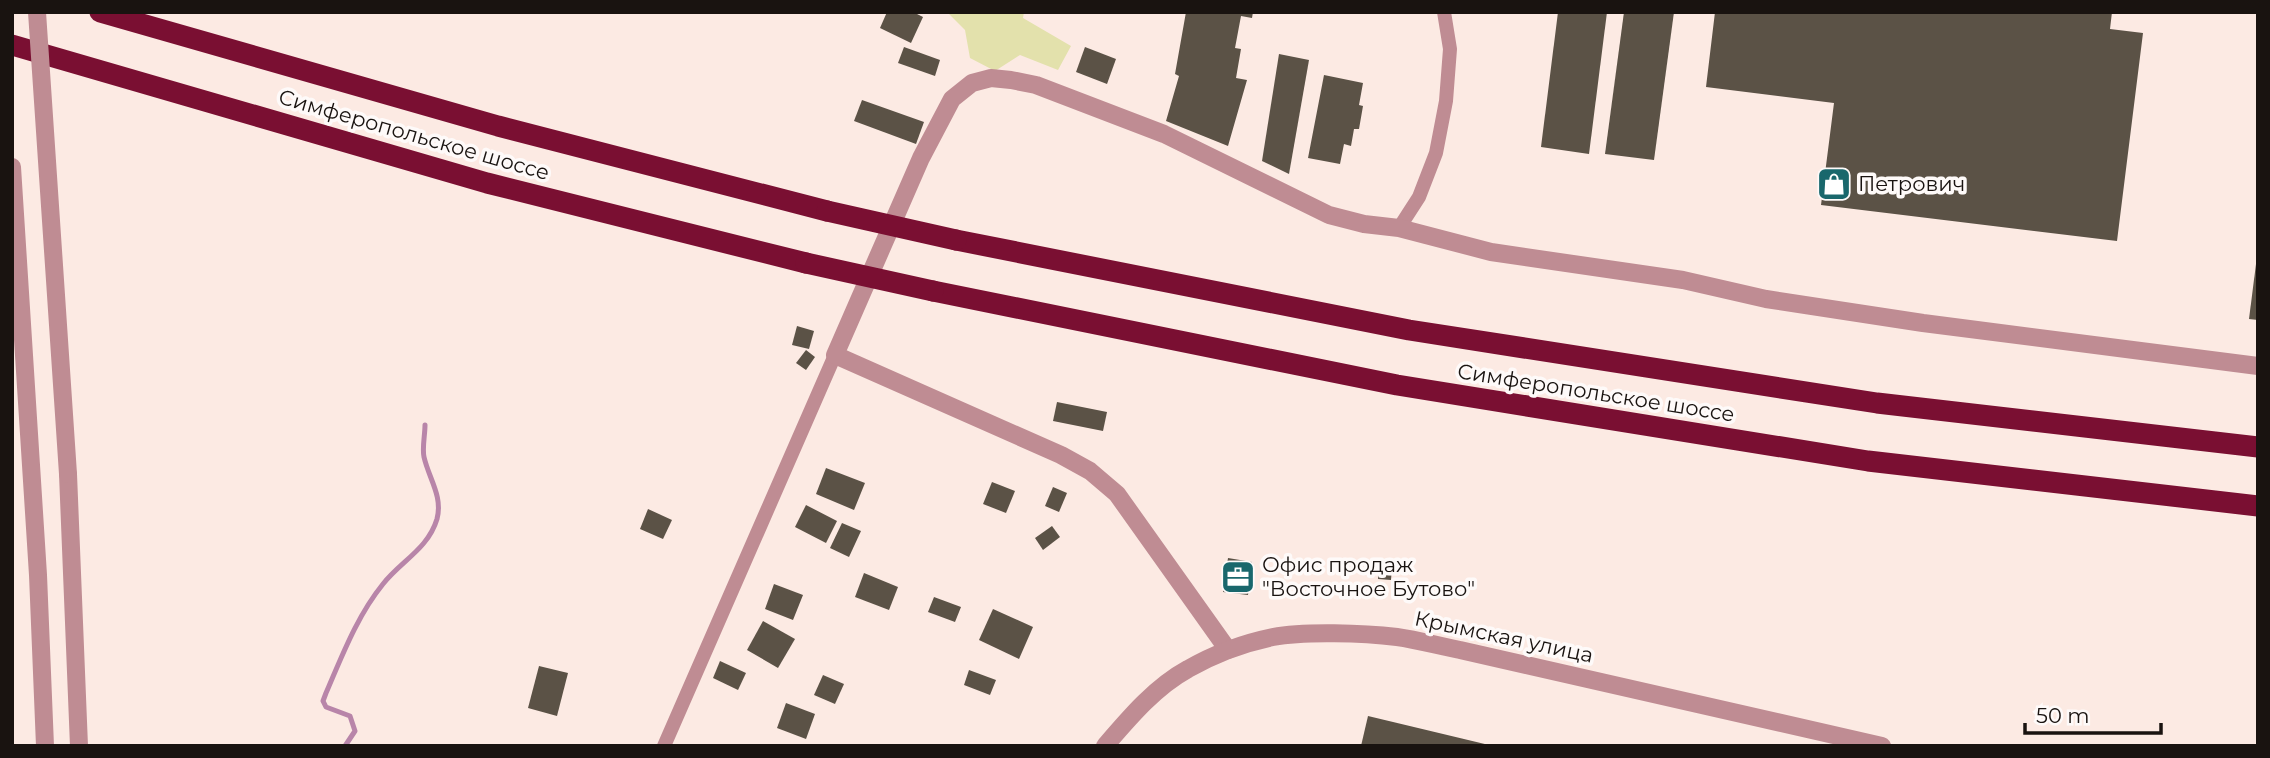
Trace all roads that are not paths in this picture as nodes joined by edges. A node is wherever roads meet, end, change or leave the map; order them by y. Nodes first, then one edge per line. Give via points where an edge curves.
1 (37, 12) edge
2 (100, 12) edge
3 (1444, 12) edge
4 (12, 45) edge
5 (12, 167) edge
6 (1399, 228) junction
7 (835, 355) junction
8 (2258, 366) edge
9 (2258, 447) edge
10 (2258, 506) edge
11 (1228, 650) junction
12 (45, 746) edge
13 (79, 746) edge
14 (664, 746) edge
15 (1105, 746) edge
16 (1882, 746) edge

1 - 13 street, bridge via 68,474
2 - 9 highway, Симферопольское шоссе, bridge via 498,126 956,240 1409,330 1877,403
3 - 6 street via 1450,49 1436,153 1419,197
4 - 10 highway, Симферопольское шоссе, bridge via 487,183 933,291 1397,385 1868,461
5 - 12 street
6 - 7 street via 1329,215 1164,134 1036,85 991,78 972,83 952,99 921,158
6 - 8 street via 1491,252 1683,280 1766,299
7 - 11 street via 1090,471 1117,494
7 - 14 street
11 - 15 street, Крымская улица via 1186,670 1153,695
11 - 16 street, Крымская улица via 1275,637 1397,637

